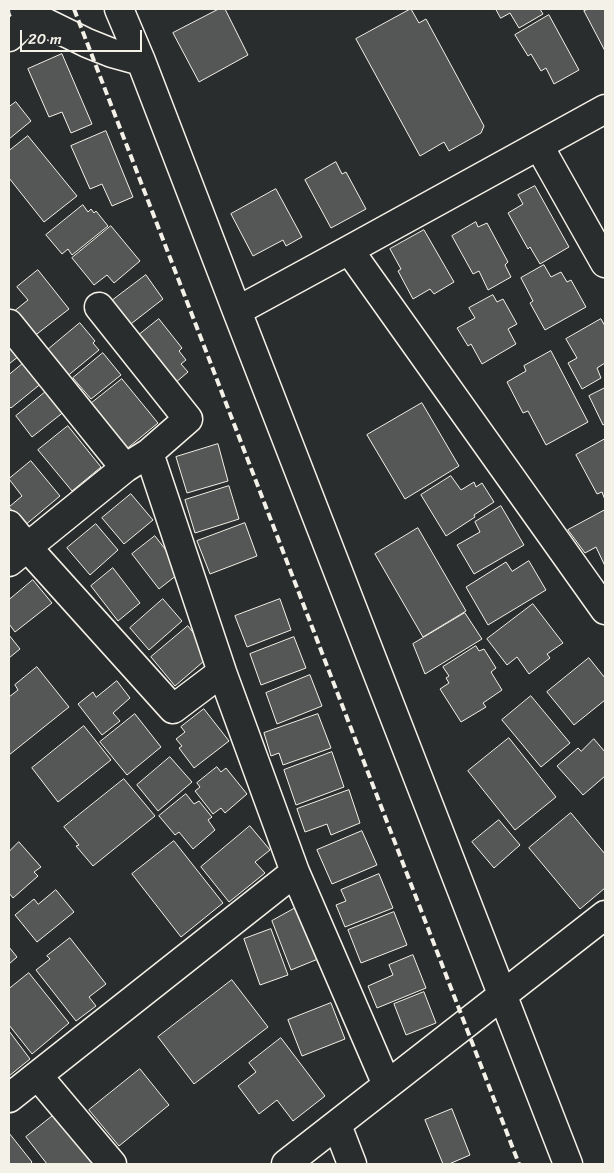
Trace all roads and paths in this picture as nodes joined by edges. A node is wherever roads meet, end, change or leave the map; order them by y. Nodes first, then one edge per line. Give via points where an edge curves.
1 (119, 9) edge
2 (28, 12) edge
3 (9, 37) edge
4 (141, 61) junction
5 (605, 109) edge
6 (539, 146) junction
7 (349, 250) junction
8 (605, 263) edge
9 (99, 307) dead end
10 (237, 311) junction
11 (9, 324) edge
12 (149, 453) junction
13 (125, 468) junction
14 (9, 525) edge
15 (18, 555) edge
16 (605, 610) edge
17 (222, 672) junction
18 (295, 872) junction
19 (605, 916) edge
20 (502, 995) junction
21 (38, 1076) junction
22 (387, 1085) junction
23 (9, 1098) edge
24 (337, 1125) junction
25 (112, 1164) edge
26 (286, 1164) edge
27 (352, 1164) edge
28 (568, 1164) edge

1 - 4 street
2 - 3 street
2 - 4 street via 87,43
4 - 10 street
5 - 6 street
6 - 7 street
6 - 8 street
7 - 10 street
7 - 16 street
9 - 12 street via 188,419
10 - 20 street
11 - 13 street
12 - 13 street
12 - 17 street
13 - 15 street
14 - 15 street
15 - 17 street via 173,709
17 - 18 street
18 - 21 street
18 - 22 street
19 - 20 street
20 - 22 street
20 - 28 street
21 - 23 street
21 - 25 street
22 - 24 street
24 - 26 street
24 - 27 street

